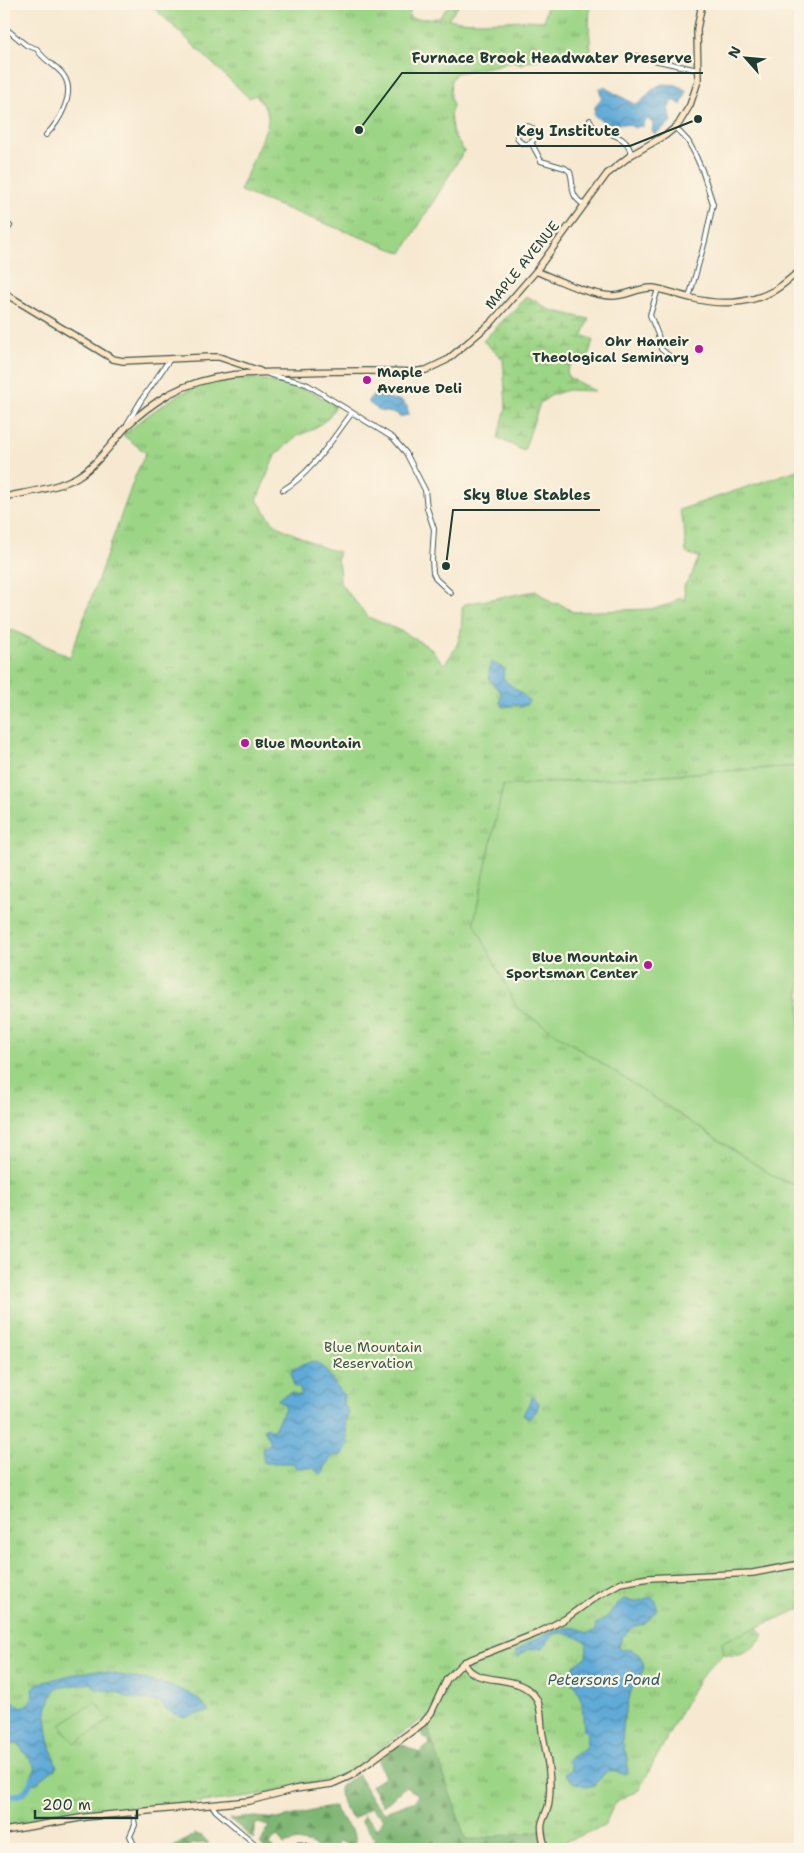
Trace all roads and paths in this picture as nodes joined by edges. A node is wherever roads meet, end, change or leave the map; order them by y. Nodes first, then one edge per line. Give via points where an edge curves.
1 (692, 4) edge
2 (701, 5) edge
3 (4, 27) edge
4 (636, 56) dead end
5 (698, 70) junction
6 (590, 120) dead end
7 (675, 127) junction
8 (46, 135) dead end
9 (531, 142) junction
10 (630, 155) junction
11 (584, 205) junction
12 (10, 226) dead end
13 (4, 233) edge
14 (800, 270) edge
15 (536, 271) junction
16 (658, 289) junction
17 (4, 293) edge
18 (689, 298) junction
19 (170, 359) junction
20 (674, 360) dead end
21 (264, 372) junction
22 (352, 413) junction
23 (128, 426) junction
24 (283, 490) dead end
25 (4, 497) edge
26 (451, 593) dead end
27 (800, 1564) edge
28 (464, 1662) junction
29 (212, 1805) junction
30 (133, 1813) junction
31 (4, 1831) edge
32 (136, 1849) edge
33 (261, 1849) edge
34 (287, 1849) edge
35 (315, 1849) edge
36 (545, 1849) edge

1 - 2 street
2 - 5 street, MAPLE AVENUE via 697,28
3 - 8 street via 26,45 37,49 64,75 68,96
4 - 5 street
5 - 7 street, MAPLE AVENUE via 690,105
6 - 10 street via 593,128 625,140
7 - 10 street, MAPLE AVENUE
7 - 18 street via 694,152 713,204
9 - 9 street via 535,138 533,130 529,126 521,128 519,140
9 - 11 street via 541,161 570,172 572,191
10 - 11 street, MAPLE AVENUE via 607,174
11 - 15 street, MAPLE AVENUE
12 - 13 street
14 - 18 street via 774,291 758,298 729,303
15 - 16 street via 584,290 610,296 640,288
15 - 21 street, MAPLE AVENUE via 492,322 447,360 432,368 412,372
16 - 18 street
16 - 20 street via 650,319 661,349
17 - 19 street via 114,359
19 - 21 street via 219,358
19 - 23 street via 136,408
21 - 22 street via 301,382
21 - 23 street, MAPLE AVENUE via 212,378 183,388 152,405
22 - 24 street via 306,471
22 - 26 street via 393,438 406,453 425,490 434,529 433,573
23 - 25 street, MAPLE AVENUE via 78,477 62,484
27 - 28 street via 753,1573 629,1581 597,1596 538,1633
28 - 29 street via 447,1679 423,1723 345,1780 249,1801
28 - 36 street via 477,1675 521,1684 538,1702 548,1757 550,1800 541,1828
29 - 30 street
29 - 33 street
30 - 31 street
30 - 32 street via 135,1825 130,1836
34 - 35 street via 302,1844

